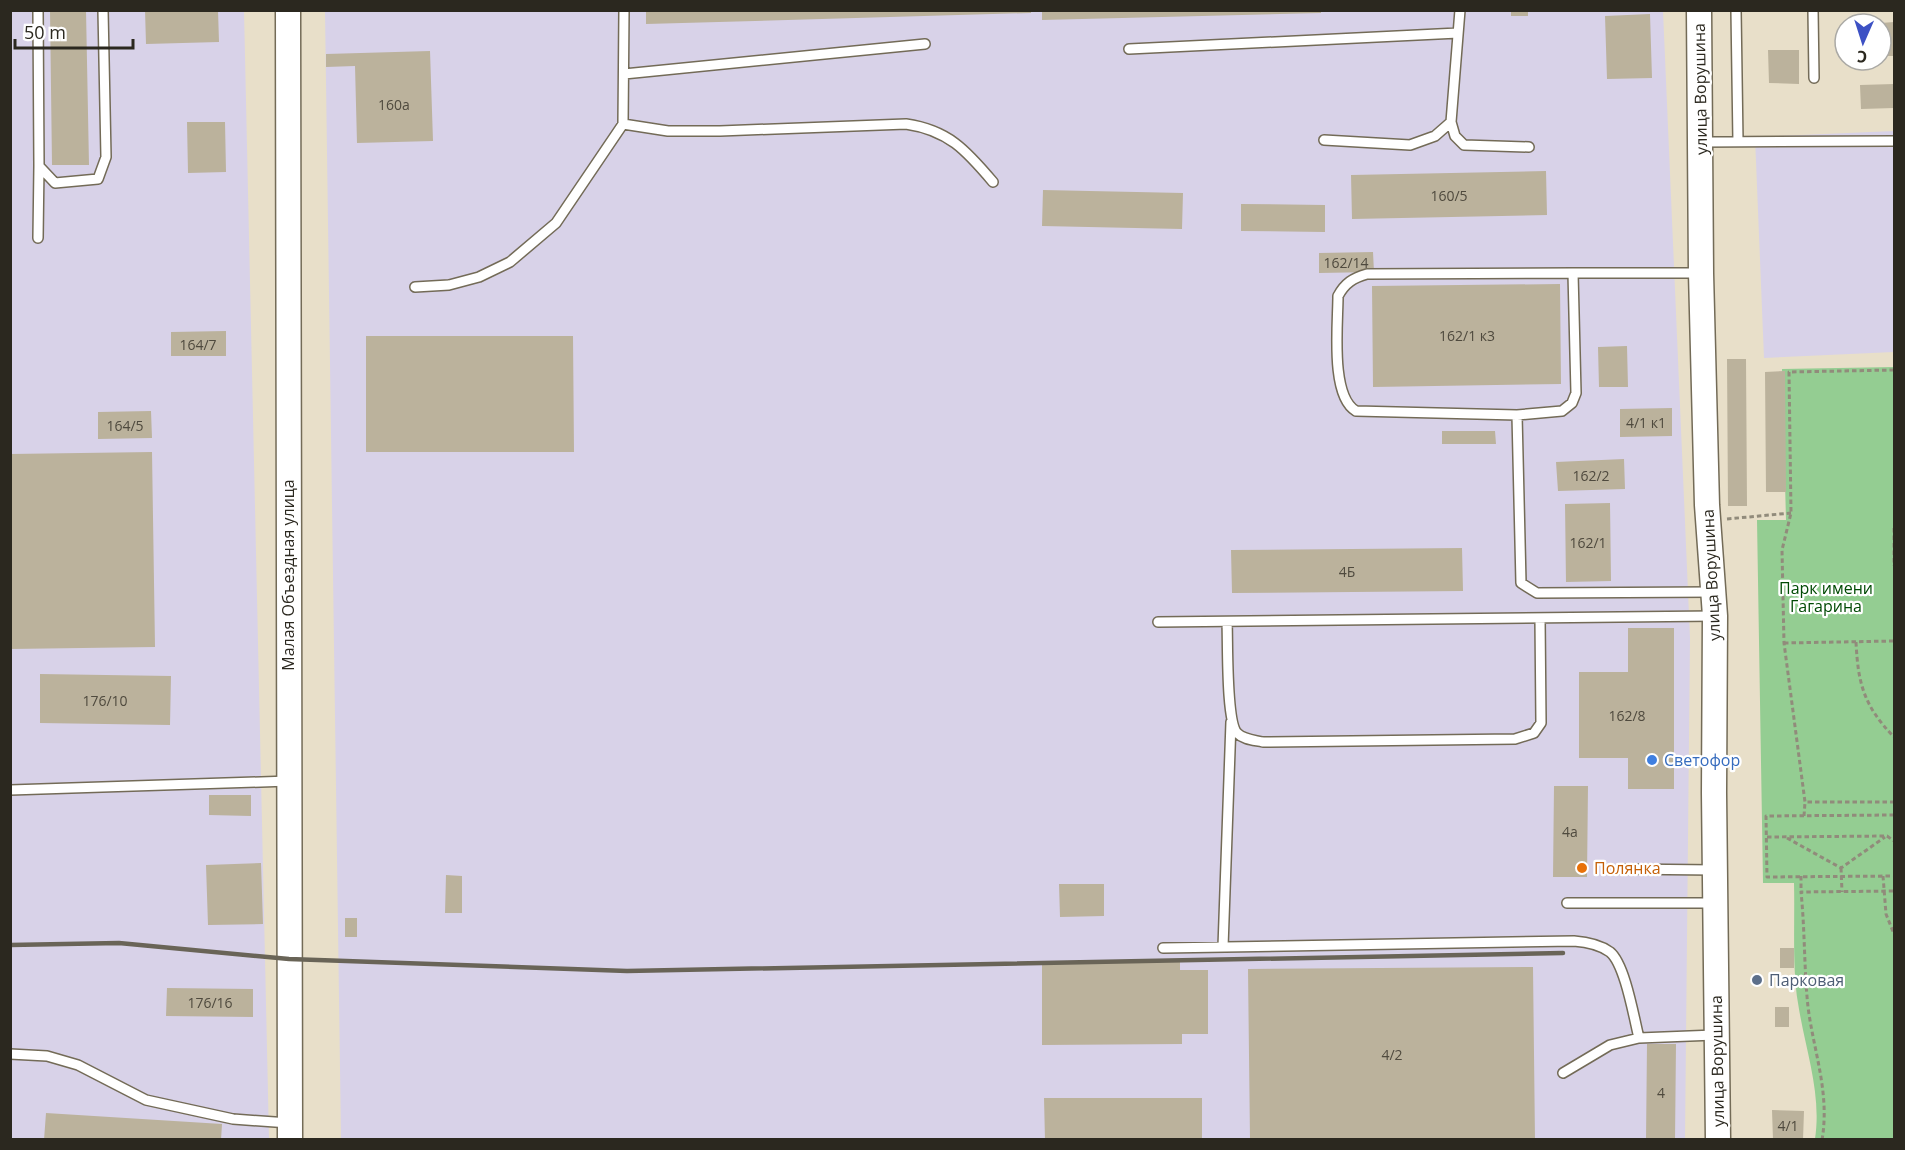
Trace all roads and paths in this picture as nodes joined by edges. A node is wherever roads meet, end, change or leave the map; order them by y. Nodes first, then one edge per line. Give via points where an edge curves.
1 (38, 10) edge
2 (103, 10) edge
3 (288, 10) edge
4 (624, 10) edge
5 (1460, 10) edge
6 (1699, 10) edge
7 (1737, 10) edge
8 (1813, 10) edge
9 (1458, 33) junction
10 (925, 44) dead end
11 (1129, 49) dead end
12 (624, 74) junction
13 (1814, 78) dead end
14 (1451, 122) junction
15 (622, 124) junction
16 (1324, 140) dead end
17 (1894, 141) edge
18 (1701, 142) junction
19 (1738, 142) junction
20 (1529, 147) dead end
21 (39, 166) junction
22 (993, 182) dead end
23 (38, 238) dead end
24 (1573, 273) junction
25 (1701, 273) junction
26 (415, 287) dead end
27 (1894, 370) edge
28 (1517, 415) junction
29 (1791, 513) junction
30 (1708, 520) junction
31 (1894, 528) edge
32 (1894, 566) edge
33 (1714, 592) junction
34 (1715, 616) junction
35 (1540, 618) junction
36 (1158, 622) dead end
37 (1227, 622) junction
38 (1894, 641) edge
39 (1856, 642) junction
40 (1784, 644) junction
41 (1231, 717) junction
42 (1894, 737) edge
43 (289, 781) junction
44 (10, 790) edge
45 (1805, 802) junction
46 (1894, 802) edge
47 (1894, 815) edge
48 (1804, 816) junction
49 (1887, 836) junction
50 (1767, 837) junction
51 (1785, 837) junction
52 (1894, 840) edge
53 (1841, 868) junction
54 (1621, 869) dead end
55 (1715, 870) junction
56 (1801, 876) junction
57 (1841, 876) junction
58 (1883, 876) junction
59 (1894, 876) edge
60 (1842, 891) junction
61 (1883, 891) junction
62 (1894, 891) edge
63 (1802, 892) junction
64 (1567, 903) dead end
65 (1715, 903) junction
66 (1894, 934) edge
67 (1223, 947) junction
68 (1163, 948) dead end
69 (1717, 1035) junction
70 (1639, 1038) junction
71 (10, 1054) edge
72 (1563, 1073) dead end
73 (290, 1131) edge
74 (1719, 1140) edge
75 (1822, 1140) edge

1 - 21 lane
2 - 21 lane via 106,157 98,179 55,183
3 - 43 street, Малая Объездная улица
4 - 12 lane
5 - 9 lane
6 - 18 street, улица Ворушина
7 - 19 lane
8 - 13 lane
9 - 11 lane
9 - 14 lane
10 - 12 lane
12 - 15 lane
14 - 16 lane via 1435,136 1410,145
14 - 20 lane via 1455,136 1464,145
15 - 22 lane via 668,130 906,124 929,127 970,155
15 - 26 lane via 556,223 538,241 510,262 479,277 449,285
17 - 19 lane
18 - 19 lane
18 - 25 street, улица Ворушина
21 - 23 lane
24 - 25 lane
24 - 28 lane via 1576,393 1562,411
24 - 28 lane via 1367,274 1354,277 1338,296 1338,360 1348,406 1356,411
25 - 30 street, улица Ворушина
27 - 29 path via 1789,372
28 - 33 lane via 1521,583 1537,593
29 - 30 path
29 - 40 path via 1782,550
30 - 33 street, улица Ворушина
31 - 32 path
33 - 34 street, улица Ворушина
34 - 35 lane
34 - 55 street, улица Ворушина
35 - 37 lane
35 - 41 lane via 1541,723 1534,733 1515,739 1263,742 1236,732
36 - 37 lane
37 - 41 lane
38 - 39 path
39 - 40 path
39 - 42 path via 1858,675 1867,703
40 - 45 path
41 - 67 lane
43 - 44 lane
43 - 73 street, Малая Объездная улица
45 - 46 path
45 - 48 path
47 - 48 path
48 - 50 path via 1766,816
49 - 51 path
49 - 52 path
49 - 53 path
50 - 51 path
50 - 56 path via 1767,877
51 - 53 path
53 - 57 path
54 - 55 lane
55 - 65 street, улица Ворушина
56 - 57 path
56 - 63 path
57 - 58 path
57 - 60 path
58 - 59 path
58 - 61 path
60 - 61 path
60 - 63 path
61 - 62 path
61 - 66 path
63 - 75 path via 1808,1008 1826,1108
64 - 65 lane
65 - 69 street, улица Ворушина
67 - 68 lane
67 - 70 lane via 1594,943 1612,954 1624,980
69 - 70 lane
69 - 74 street, улица Ворушина
70 - 72 lane via 1610,1045
71 - 73 lane via 47,1056 78,1065 146,1100

